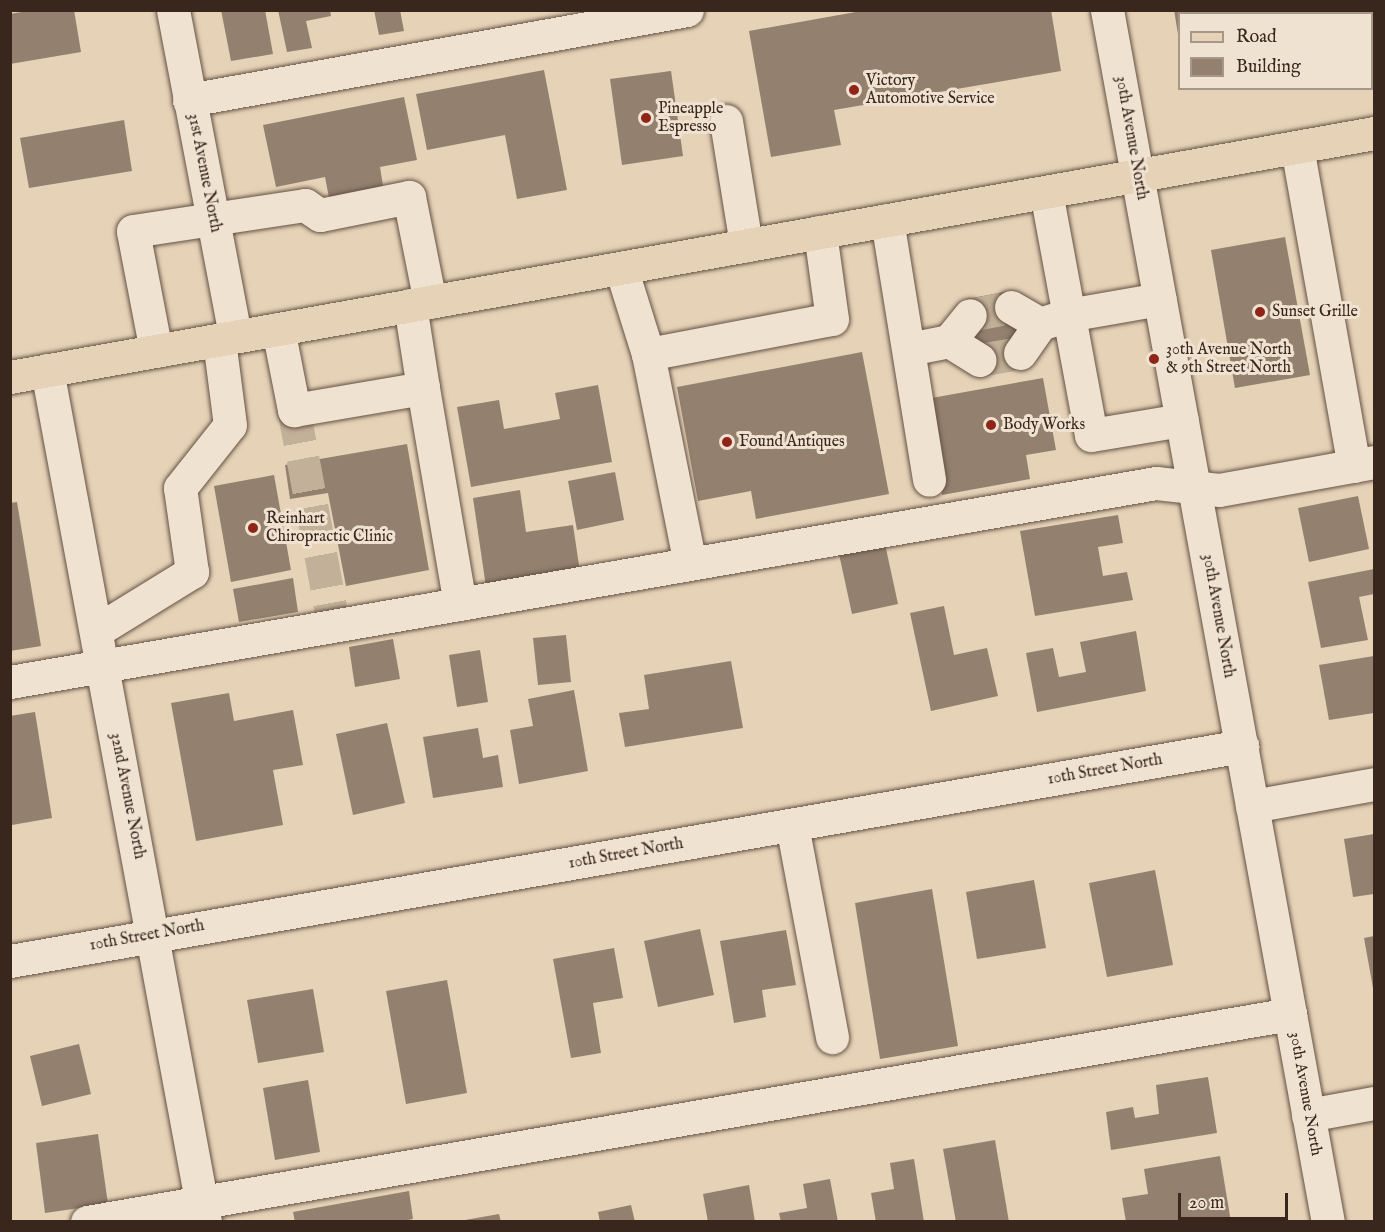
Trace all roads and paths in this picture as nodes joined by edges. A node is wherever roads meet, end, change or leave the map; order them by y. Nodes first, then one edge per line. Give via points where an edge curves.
1 (173, 10) edge
2 (687, 10) edge
3 (1107, 10) edge
4 (189, 100) junction
5 (726, 121) dead end
6 (1374, 133) edge
7 (1297, 147) junction
8 (1137, 176) junction
9 (1046, 192) junction
10 (212, 217) junction
11 (887, 220) junction
12 (820, 232) junction
13 (746, 245) junction
14 (621, 268) junction
15 (1160, 299) junction
16 (420, 304) junction
17 (1011, 307) tunnel mouth
18 (970, 315) tunnel mouth
19 (1054, 320) junction
20 (278, 329) junction
21 (227, 338) junction
22 (950, 341) junction
23 (909, 349) junction
24 (156, 351) junction
25 (1020, 353) tunnel mouth
26 (648, 354) junction
27 (979, 360) tunnel mouth
28 (47, 370) junction
29 (10, 377) edge
30 (423, 388) junction
31 (1182, 420) junction
32 (1364, 464) edge
33 (929, 480) dead end
34 (1194, 486) junction
35 (690, 564) junction
36 (460, 604) junction
37 (96, 631) junction
38 (102, 666) junction
39 (10, 682) edge
40 (1242, 746) junction
41 (1374, 784) edge
42 (1252, 806) junction
43 (792, 825) junction
44 (153, 935) junction
45 (10, 961) edge
46 (1290, 1014) junction
47 (832, 1038) dead end
48 (1374, 1103) edge
49 (1308, 1114) junction
50 (203, 1211) edge
51 (87, 1221) edge
52 (1328, 1221) edge

1 - 4 street, 31st Avenue North
2 - 4 street
3 - 8 street, 30th Avenue North
4 - 10 street, 31st Avenue North
5 - 13 street
6 - 7 main road
7 - 8 main road
7 - 32 street
8 - 9 main road
8 - 15 street, 30th Avenue North
9 - 11 main road
9 - 19 street
10 - 16 street via 305,205 320,215 409,197
10 - 21 street, 31st Avenue North
10 - 24 street via 133,231
11 - 12 main road
11 - 23 street
12 - 13 main road
12 - 26 street via 832,319
13 - 14 main road
14 - 16 main road
14 - 26 street
15 - 19 street
15 - 31 street, 30th Avenue North
16 - 20 main road
16 - 30 street
17 - 19 street
18 - 22 street
19 - 25 street
19 - 31 street via 1091,435
20 - 21 main road
20 - 30 street via 294,410
21 - 24 main road
21 - 37 street, 31st Avenue North via 230,425 180,488 192,572
22 - 23 street
22 - 27 street
23 - 33 street
24 - 28 main road
26 - 35 street
28 - 29 main road
28 - 37 street, 32nd Avenue North
30 - 36 street
31 - 34 street, 30th Avenue North
32 - 34 street via 1219,490
34 - 35 street via 1156,483
34 - 40 street, 30th Avenue North
35 - 36 street
36 - 38 street
37 - 38 street, 32nd Avenue North
38 - 39 street
38 - 44 street, 32nd Avenue North
40 - 42 street, 30th Avenue North
40 - 43 street, 10th Street North
41 - 42 street
42 - 46 street, 30th Avenue North
43 - 44 street, 10th Street North
43 - 47 street
44 - 45 street, 10th Street North
44 - 50 street, 32nd Avenue North
46 - 49 street, 30th Avenue North
46 - 50 street
48 - 49 street
49 - 52 street, 30th Avenue North
50 - 51 street

